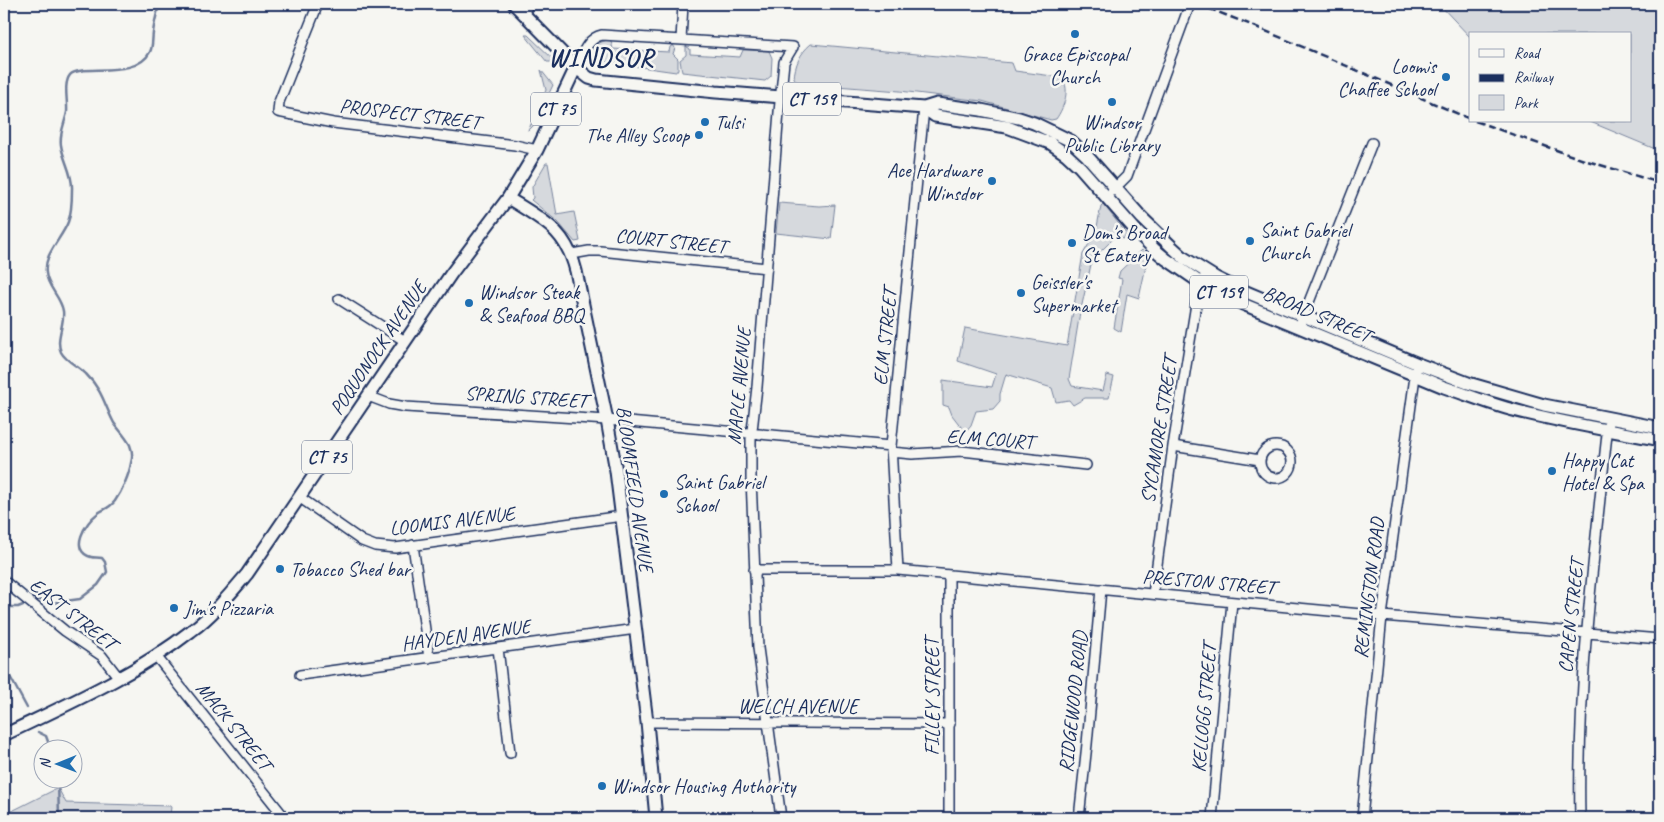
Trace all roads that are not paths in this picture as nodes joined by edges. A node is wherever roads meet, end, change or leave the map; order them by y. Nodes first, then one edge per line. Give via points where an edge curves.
1 (318, 4) edge
2 (514, 4) edge
3 (682, 4) edge
4 (1190, 4) edge
5 (526, 8) edge
6 (681, 40) junction
7 (576, 67) junction
8 (781, 97) junction
9 (924, 108) junction
10 (1018, 124) junction
11 (1055, 132) junction
12 (1372, 143) dead end
13 (1050, 144) junction
14 (537, 150) junction
15 (1116, 189) junction
16 (1105, 196) junction
17 (508, 198) junction
18 (572, 254) junction
19 (767, 268) junction
20 (1204, 278) junction
21 (339, 300) dead end
22 (1301, 322) junction
23 (405, 342) junction
24 (1416, 369) junction
25 (368, 396) junction
26 (607, 420) junction
27 (1609, 424) junction
28 (1660, 428) edge
29 (752, 432) junction
30 (1660, 440) edge
31 (1173, 446) junction
32 (892, 449) junction
33 (1260, 460) dead end
34 (1086, 465) dead end
35 (299, 497) junction
36 (622, 516) junction
37 (412, 545) junction
38 (754, 570) junction
39 (898, 570) junction
40 (949, 575) junction
41 (4, 581) edge
42 (1101, 590) junction
43 (1153, 594) junction
44 (1232, 602) junction
45 (1382, 616) junction
46 (636, 629) junction
47 (1587, 634) junction
48 (1660, 639) edge
49 (498, 648) junction
50 (156, 656) junction
51 (429, 658) junction
52 (300, 675) dead end
53 (119, 678) junction
54 (647, 722) junction
55 (768, 723) junction
56 (950, 724) junction
57 (4, 735) edge
58 (510, 753) dead end
59 (285, 818) edge
60 (656, 818) edge
61 (781, 818) edge
62 (950, 818) edge
63 (1079, 818) edge
64 (1212, 818) edge
65 (1362, 818) edge
66 (1580, 818) edge

1 - 14 street, PROSPECT STREET via 279,102 278,112 334,123
2 - 5 main road, CT 159
3 - 6 street
4 - 15 street via 1127,176
5 - 7 main road, CT 159
6 - 7 street via 599,36 588,45
6 - 8 street, MAPLE AVENUE via 792,48 785,59
7 - 8 main road, BROAD STREET / CT 159 via 586,76 600,81
7 - 14 main road, POQUONOCK AVENUE / CT 75
8 - 9 main road, BROAD STREET / CT 159
8 - 19 street, MAPLE AVENUE
9 - 10 main road, BROAD STREET / CT 159 via 936,116
9 - 32 street, ELM STREET
10 - 11 main road, BROAD STREET / CT 159
10 - 13 main road, BROAD STREET / CT 159
11 - 13 main road
11 - 15 main road, BROAD STREET / CT 159 via 1076,146
12 - 22 street
13 - 16 main road, BROAD STREET / CT 159 via 1066,154
14 - 17 main road, POQUONOCK AVENUE / CT 75
15 - 16 street
15 - 20 main road, BROAD STREET / CT 159
16 - 20 main road, BROAD STREET / CT 159 via 1166,259
17 - 18 main road, BLOOMFIELD AVENUE via 554,229
17 - 23 main road, POQUONOCK AVENUE / CT 75
18 - 19 street, COURT STREET via 592,251
18 - 26 main road, BLOOMFIELD AVENUE
19 - 29 street, MAPLE AVENUE
20 - 22 main road, BROAD STREET / CT 159 via 1232,286
20 - 31 street, SYCAMORE STREET via 1197,298
21 - 23 street
22 - 24 main road, BROAD STREET / CT 159
23 - 25 main road, POQUONOCK AVENUE / CT 75
24 - 27 main road, BROAD STREET / CT 159 via 1444,387 1507,408
24 - 45 street, REMINGTON ROAD
25 - 26 street, SPRING STREET via 406,407
25 - 35 main road, POQUONOCK AVENUE / CT 75
26 - 29 street, SPRING STREET
26 - 36 main road, BLOOMFIELD AVENUE
27 - 28 main road, BROAD STREET / CT 159
27 - 30 main road, BROAD STREET / CT 159
27 - 47 street, CAPEN STREET
29 - 32 street, SPRING STREET
29 - 38 street, MAPLE AVENUE
31 - 33 street
31 - 43 street, SYCAMORE STREET
32 - 34 street, ELM COURT via 912,454 962,451
32 - 39 street, ELM STREET
35 - 37 street, LOOMIS AVENUE via 362,541 384,548
35 - 50 main road, POQUONOCK AVENUE / CT 75 via 247,574 221,604 193,630
36 - 37 street, LOOMIS AVENUE
36 - 46 main road, BLOOMFIELD AVENUE
37 - 51 street
38 - 39 street, PRESTON STREET
38 - 55 street, MAPLE AVENUE via 758,648
39 - 40 street, PRESTON STREET
40 - 42 street, PRESTON STREET
40 - 56 street, FILLEY STREET
41 - 53 street, EAST STREET via 65,631 102,656
42 - 43 street, PRESTON STREET
42 - 63 street, RIDGEWOOD ROAD
43 - 44 street, PRESTON STREET
44 - 45 street, PRESTON STREET
44 - 64 street, KELLOGG STREET
45 - 47 street, PRESTON STREET
45 - 65 street, REMINGTON ROAD
46 - 49 street, HAYDEN AVENUE
46 - 54 main road, BLOOMFIELD AVENUE
47 - 48 street, PRESTON STREET
47 - 66 street, CAPEN STREET via 1580,715
49 - 51 street, HAYDEN AVENUE
49 - 58 street
50 - 53 main road, POQUONOCK AVENUE / CT 75
50 - 59 street, MACK STREET
51 - 52 street, HAYDEN AVENUE
53 - 57 main road, POQUONOCK AVENUE / CT 75
54 - 55 street, WELCH AVENUE
54 - 60 main road, BLOOMFIELD AVENUE
55 - 56 street, WELCH AVENUE
55 - 61 street, MAPLE AVENUE
56 - 62 street, FILLEY STREET

